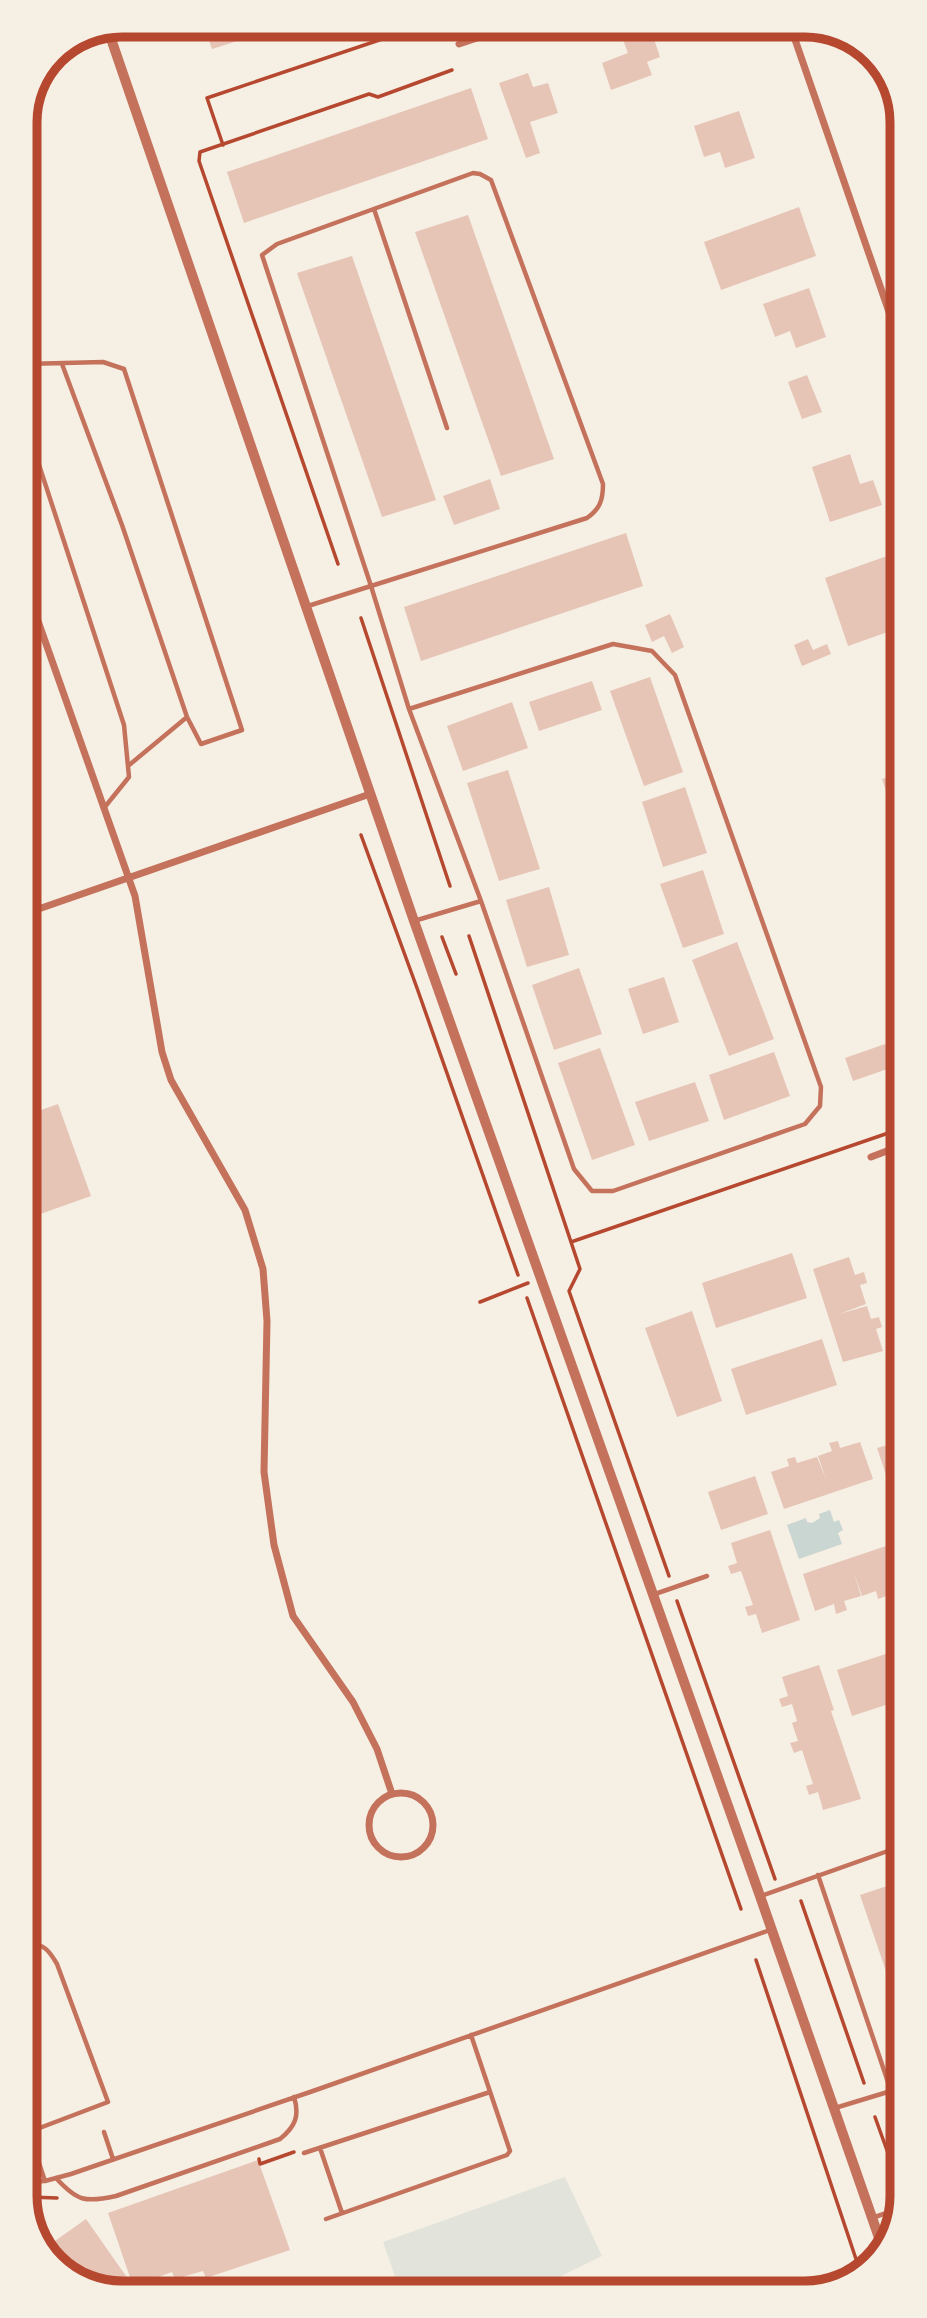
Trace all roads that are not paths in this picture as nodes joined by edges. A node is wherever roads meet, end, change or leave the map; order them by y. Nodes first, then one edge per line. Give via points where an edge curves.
1 (479, 37) edge
2 (794, 37) edge
3 (111, 38) edge
4 (458, 44) dead end
5 (374, 209) junction
6 (890, 315) edge
7 (37, 364) edge
8 (62, 364) junction
9 (447, 428) dead end
10 (37, 459) edge
11 (371, 586) junction
12 (307, 607) junction
13 (37, 619) edge
14 (409, 709) junction
15 (187, 717) junction
16 (128, 766) junction
17 (370, 794) junction
18 (103, 809) junction
19 (129, 878) junction
20 (481, 901) junction
21 (37, 910) edge
22 (414, 921) junction
23 (890, 1150) edge
24 (871, 1157) dead end
25 (707, 1576) dead end
26 (654, 1595) junction
27 (392, 1794) junction
28 (890, 1850) edge
29 (818, 1875) junction
30 (760, 1896) junction
31 (771, 1930) junction
32 (37, 1944) edge
33 (471, 2035) junction
34 (890, 2088) edge
35 (890, 2091) edge
36 (490, 2092) junction
37 (294, 2097) junction
38 (834, 2109) junction
39 (37, 2130) edge
40 (104, 2132) dead end
41 (320, 2148) junction
42 (304, 2153) dead end
43 (37, 2157) edge
44 (113, 2159) junction
45 (56, 2178) junction
46 (45, 2181) junction
47 (37, 2182) edge
48 (889, 2212) edge
49 (342, 2213) junction
50 (872, 2218) junction
51 (326, 2219) dead end
52 (879, 2238) edge

1 - 4 street
2 - 6 street
3 - 12 street
5 - 9 lane
5 - 11 lane via 276,244 262,255
5 - 11 lane via 473,173 491,180 603,484 603,498 587,518
7 - 8 lane
8 - 15 lane
8 - 15 lane via 103,362 124,369 242,730 201,744
10 - 16 lane via 124,725
11 - 12 lane
11 - 14 lane
12 - 17 street
13 - 18 street
14 - 20 lane
14 - 20 lane via 613,644 652,651 675,675 821,1087 820,1106 805,1124 613,1191 592,1191 574,1169
15 - 16 lane
16 - 18 lane via 129,777
17 - 19 street
17 - 22 street
18 - 19 street
19 - 21 street
19 - 27 street via 168,1070 245,1210 263,1269 267,1321 264,1472 274,1545 293,1616 353,1702 377,1749
20 - 22 lane
22 - 26 street
23 - 24 street
25 - 26 lane
26 - 30 street
27 - 27 street via 370,1815 370,1836 392,1857 413,1855 429,1841 433,1820 423,1801 414,1795
28 - 29 lane
29 - 30 lane
29 - 34 lane
30 - 31 street
31 - 33 lane
31 - 38 street
32 - 39 lane via 48,1950 57,1964 108,2102
33 - 36 lane
33 - 37 lane
35 - 38 lane
36 - 41 lane
36 - 49 lane via 510,2151 507,2155
37 - 44 lane
37 - 45 lane via 296,2122 280,2139 117,2196 99,2200 75,2197
38 - 50 street
40 - 44 lane
41 - 42 lane
41 - 49 lane
43 - 46 lane
44 - 45 lane
45 - 46 lane
46 - 47 lane
48 - 50 lane
49 - 51 lane
50 - 52 street

